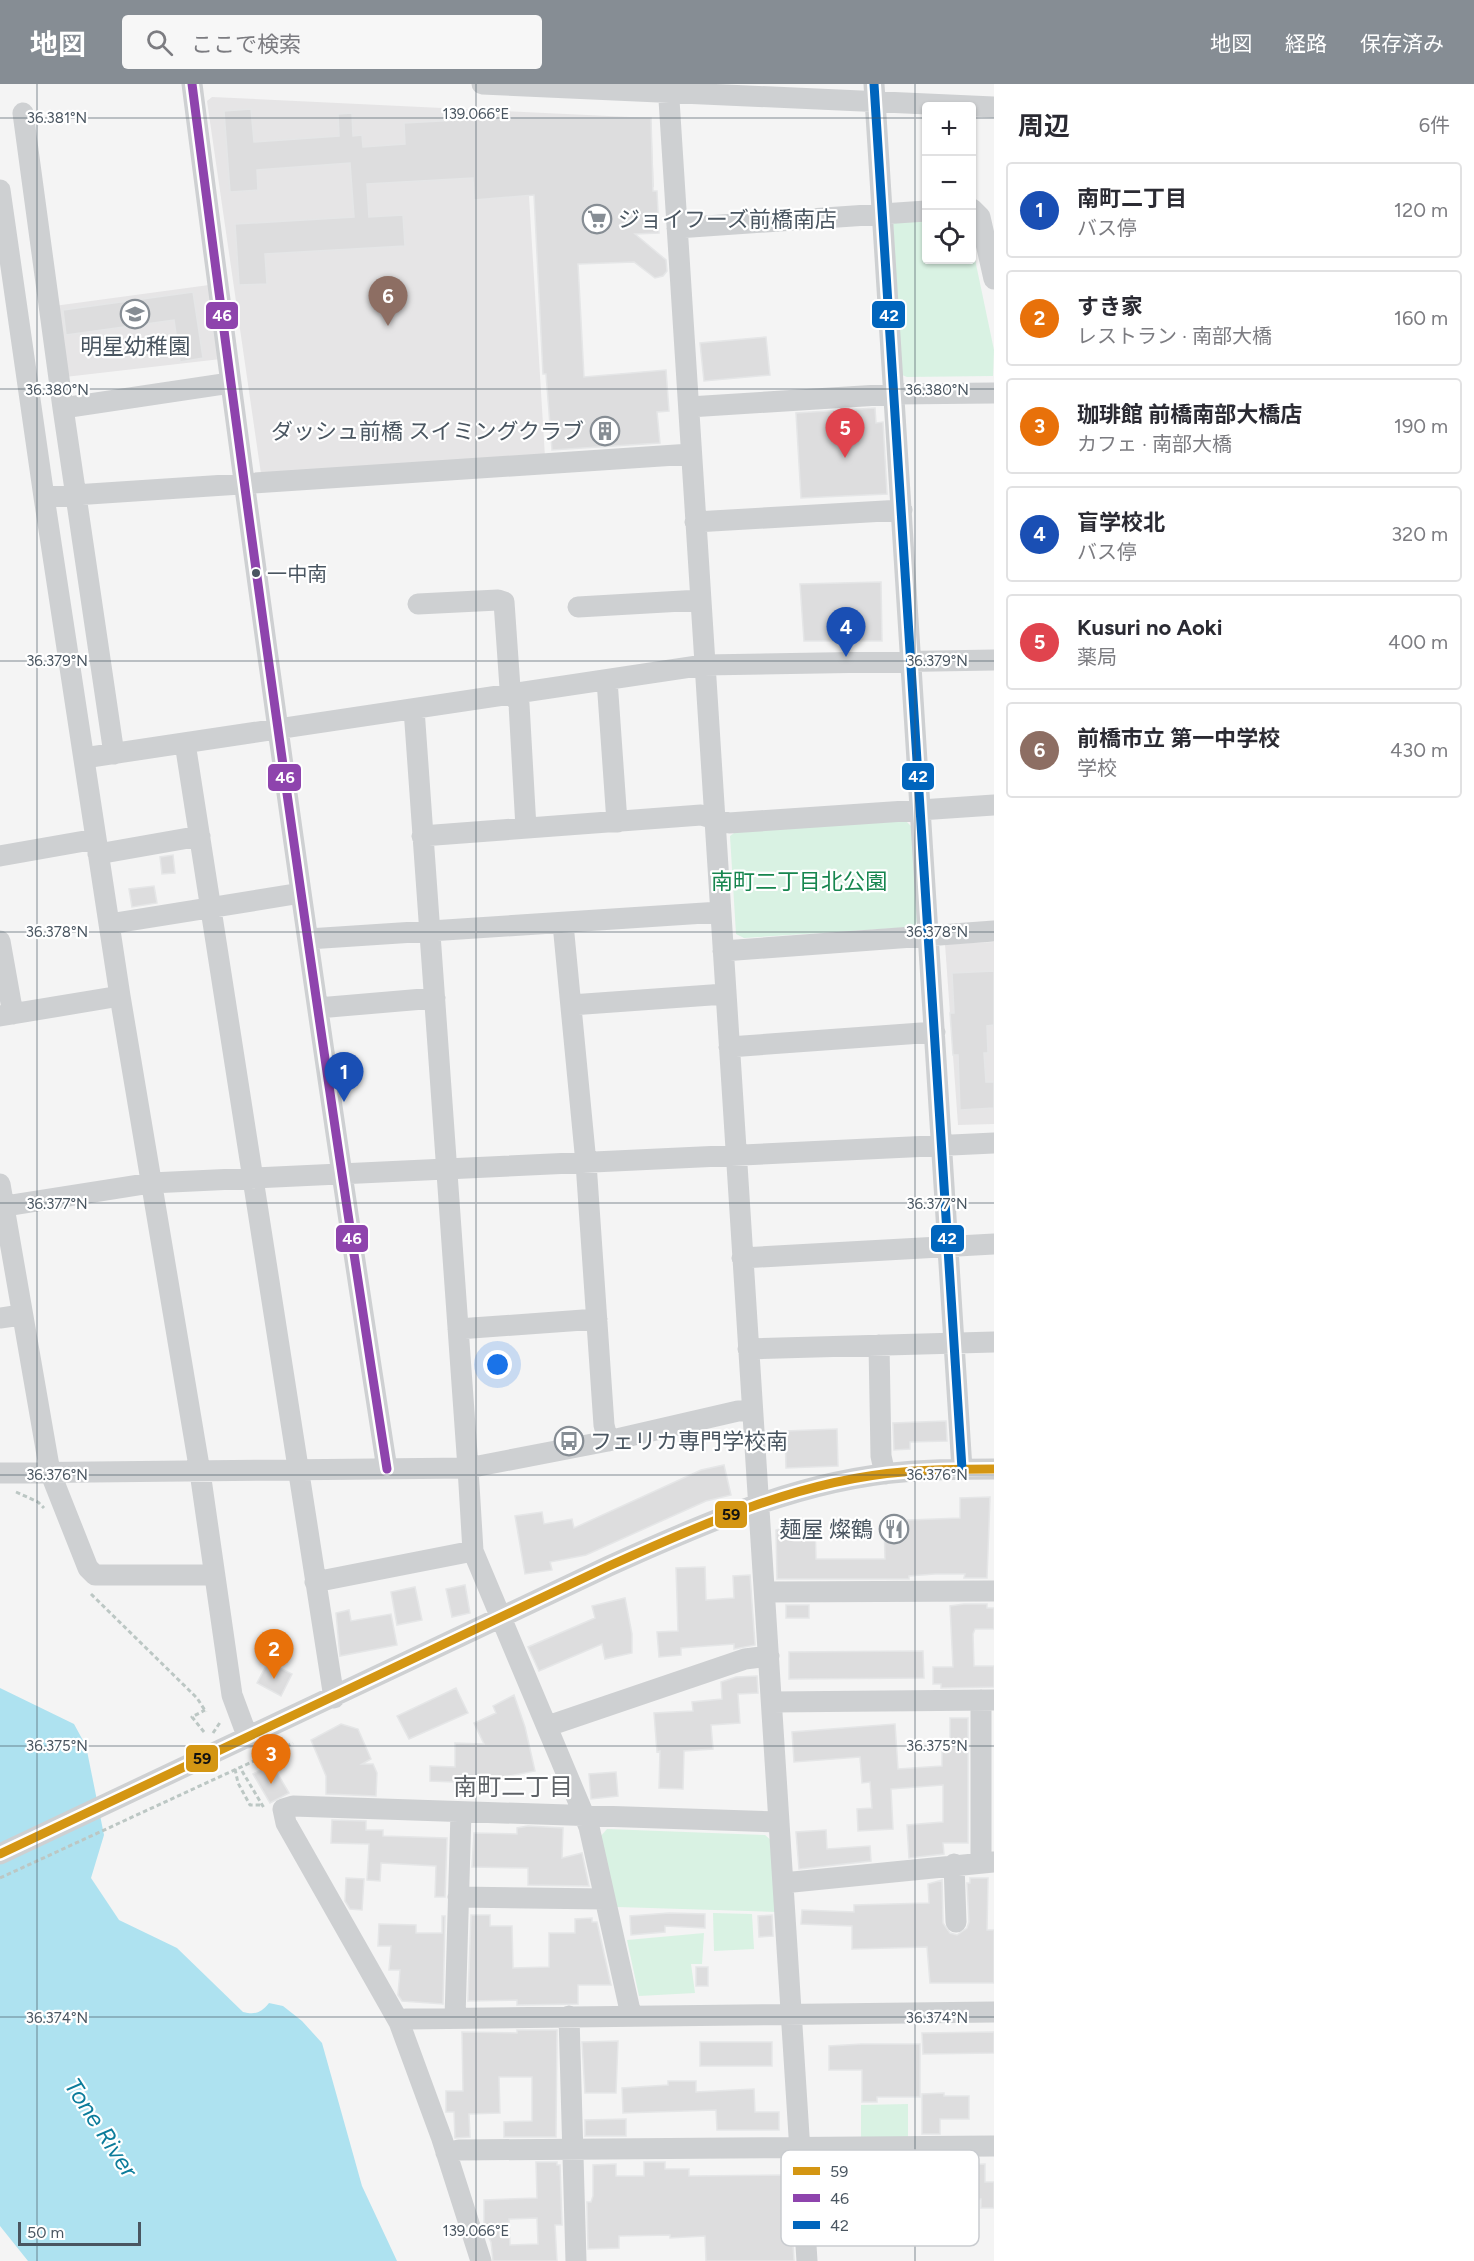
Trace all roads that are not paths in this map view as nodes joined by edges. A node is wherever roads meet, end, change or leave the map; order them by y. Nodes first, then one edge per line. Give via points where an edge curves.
1 (192, 84) edge
2 (482, 84) edge
3 (669, 88) edge
4 (876, 94) edge
5 (994, 107) edge
6 (23, 112) dead end
7 (1, 196) edge
8 (34, 197) junction
9 (973, 210) edge
10 (922, 211) edge
11 (882, 214) junction
12 (677, 228) junction
13 (994, 279) edge
14 (52, 318) junction
15 (21, 322) junction
16 (230, 383) junction
17 (994, 393) edge
18 (895, 394) junction
19 (690, 407) junction
20 (63, 408) junction
21 (691, 454) junction
22 (244, 484) junction
23 (76, 493) junction
24 (44, 497) junction
25 (902, 510) junction
26 (695, 522) junction
27 (700, 600) junction
28 (418, 604) dead end
29 (579, 608) dead end
30 (994, 660) edge
31 (910, 661) junction
32 (704, 665) junction
33 (607, 680) junction
34 (515, 694) junction
35 (414, 709) junction
36 (278, 729) junction
37 (185, 743) junction
38 (114, 754) junction
39 (84, 758) junction
40 (994, 805) edge
41 (921, 811) junction
42 (714, 819) junction
43 (617, 822) junction
44 (526, 828) junction
45 (200, 836) junction
46 (422, 836) junction
47 (97, 847) junction
48 (0, 856) edge
49 (301, 893) junction
50 (213, 909) junction
51 (720, 912) junction
52 (109, 924) junction
53 (563, 924) junction
54 (430, 931) junction
55 (994, 931) edge
56 (928, 936) junction
57 (308, 939) junction
58 (0, 941) edge
59 (723, 951) junction
60 (725, 994) junction
61 (120, 996) junction
62 (435, 998) junction
63 (571, 1005) junction
64 (318, 1008) junction
65 (6, 1015) edge
66 (935, 1032) junction
67 (729, 1047) junction
68 (994, 1143) edge
69 (942, 1145) junction
70 (735, 1155) junction
71 (586, 1162) junction
72 (447, 1169) junction
73 (341, 1174) junction
74 (253, 1179) junction
75 (0, 1184) edge
76 (151, 1184) junction
77 (2, 1207) edge
78 (994, 1244) edge
79 (948, 1246) junction
80 (742, 1258) junction
81 (21, 1315) junction
82 (0, 1318) edge
83 (597, 1319) junction
84 (458, 1329) junction
85 (994, 1342) edge
86 (954, 1343) junction
87 (879, 1345) junction
88 (748, 1349) junction
89 (752, 1411) junction
90 (608, 1441) junction
91 (468, 1468) junction
92 (387, 1469) junction
93 (962, 1469) junction
94 (994, 1469) edge
95 (299, 1471) junction
96 (50, 1472) junction
97 (200, 1472) junction
98 (0, 1473) edge
99 (885, 1474) junction
100 (758, 1506) junction
101 (472, 1551) junction
102 (213, 1575) junction
103 (315, 1582) junction
104 (994, 1591) edge
105 (765, 1592) junction
106 (502, 1617) junction
107 (769, 1656) junction
108 (334, 1698) junction
109 (988, 1700) edge
110 (772, 1702) junction
111 (548, 1726) junction
112 (248, 1737) junction
113 (461, 1812) junction
114 (585, 1816) junction
115 (779, 1822) junction
116 (0, 1854) edge
117 (987, 1862) edge
118 (954, 1864) junction
119 (783, 1883) junction
120 (458, 1897) junction
121 (605, 1899) junction
122 (956, 1922) dead end
123 (994, 2012) edge
124 (791, 2014) junction
125 (631, 2015) junction
126 (569, 2016) junction
127 (454, 2018) junction
128 (399, 2022) junction
129 (994, 2146) edge
130 (799, 2148) junction
131 (573, 2149) junction
132 (446, 2153) junction
133 (806, 2246) edge
134 (481, 2261) edge
135 (576, 2261) edge
136 (807, 2261) edge

1 - 16 street
2 - 3 street
3 - 4 street
3 - 12 street
4 - 5 street
4 - 11 street
6 - 8 street
7 - 8 street
7 - 15 street
8 - 14 street
9 - 13 street via 980,217
10 - 11 street
11 - 12 street
11 - 18 street
12 - 19 street
14 - 15 street
14 - 20 street
15 - 24 street
16 - 20 street
16 - 22 street
17 - 18 street
18 - 19 street
18 - 25 street
19 - 21 street
20 - 23 street
21 - 22 street
21 - 26 street
22 - 23 street
22 - 36 street
23 - 24 street
23 - 38 street
24 - 39 street
25 - 26 street
25 - 31 street
26 - 27 street
27 - 29 street
27 - 32 street
28 - 34 street via 504,602 510,688
30 - 31 street
31 - 32 street
31 - 41 street
32 - 33 street
32 - 42 street
33 - 34 street
33 - 43 street
34 - 35 street
34 - 44 street via 519,704
35 - 36 street
35 - 46 street
36 - 37 street
36 - 49 street
37 - 38 street
37 - 45 street
38 - 39 street
39 - 47 street
40 - 41 street
41 - 42 street via 729,823
41 - 56 street
42 - 43 street via 701,815
42 - 51 street
43 - 44 street
44 - 46 street
45 - 47 street
45 - 50 street
46 - 54 street
47 - 48 street
47 - 52 street
49 - 50 street
49 - 57 street
50 - 52 street
50 - 74 street
51 - 53 street
51 - 59 street
52 - 61 street
53 - 54 street
53 - 63 street
54 - 57 street
54 - 62 street
55 - 56 street
56 - 59 street
56 - 66 street
57 - 64 street
58 - 65 street
59 - 60 street
60 - 63 street
60 - 67 street
61 - 65 street
61 - 76 street
62 - 64 street
62 - 72 street
63 - 71 street
64 - 73 street
66 - 67 street
66 - 69 street
67 - 70 street
68 - 69 street
69 - 70 street
69 - 79 street
70 - 71 street
70 - 80 street
71 - 72 street
71 - 83 street
72 - 73 street
72 - 84 street
73 - 74 street
73 - 92 street
74 - 76 street
74 - 95 street
75 - 77 street
76 - 77 street
76 - 97 street
77 - 81 street
78 - 79 street
79 - 80 street
79 - 86 street
80 - 88 street
81 - 82 street
81 - 96 street
83 - 84 street
83 - 90 street
84 - 91 street
85 - 86 street
86 - 87 street
86 - 93 street
87 - 88 street
87 - 99 street via 881,1456
88 - 89 street
89 - 90 street
89 - 100 street
90 - 91 street
91 - 92 street
91 - 101 street
92 - 95 street
93 - 94 street
93 - 99 street
95 - 97 street
95 - 103 street
96 - 97 street
96 - 98 street
96 - 102 street via 91,1574
97 - 102 street
99 - 100 street
100 - 105 street
100 - 106 street via 663,1542
101 - 103 street
101 - 106 street
102 - 112 street via 232,1695
103 - 108 street
104 - 105 street
105 - 107 street
106 - 108 street
106 - 111 street
107 - 110 street
107 - 111 street via 746,1659
108 - 112 street
109 - 110 street
109 - 117 street
110 - 115 street
111 - 114 street
112 - 116 street
113 - 114 street
113 - 120 street
113 - 128 street via 293,1806 282,1811
114 - 115 street
114 - 121 street
115 - 119 street
117 - 118 street
118 - 119 street
118 - 122 street
119 - 124 street
120 - 121 street
120 - 127 street
121 - 125 street
123 - 124 street
124 - 125 street
124 - 130 street
125 - 126 street
126 - 127 street
126 - 131 street
127 - 128 street
128 - 132 street
129 - 130 street
130 - 131 street
131 - 132 street
131 - 135 street
132 - 134 street
133 - 136 street

